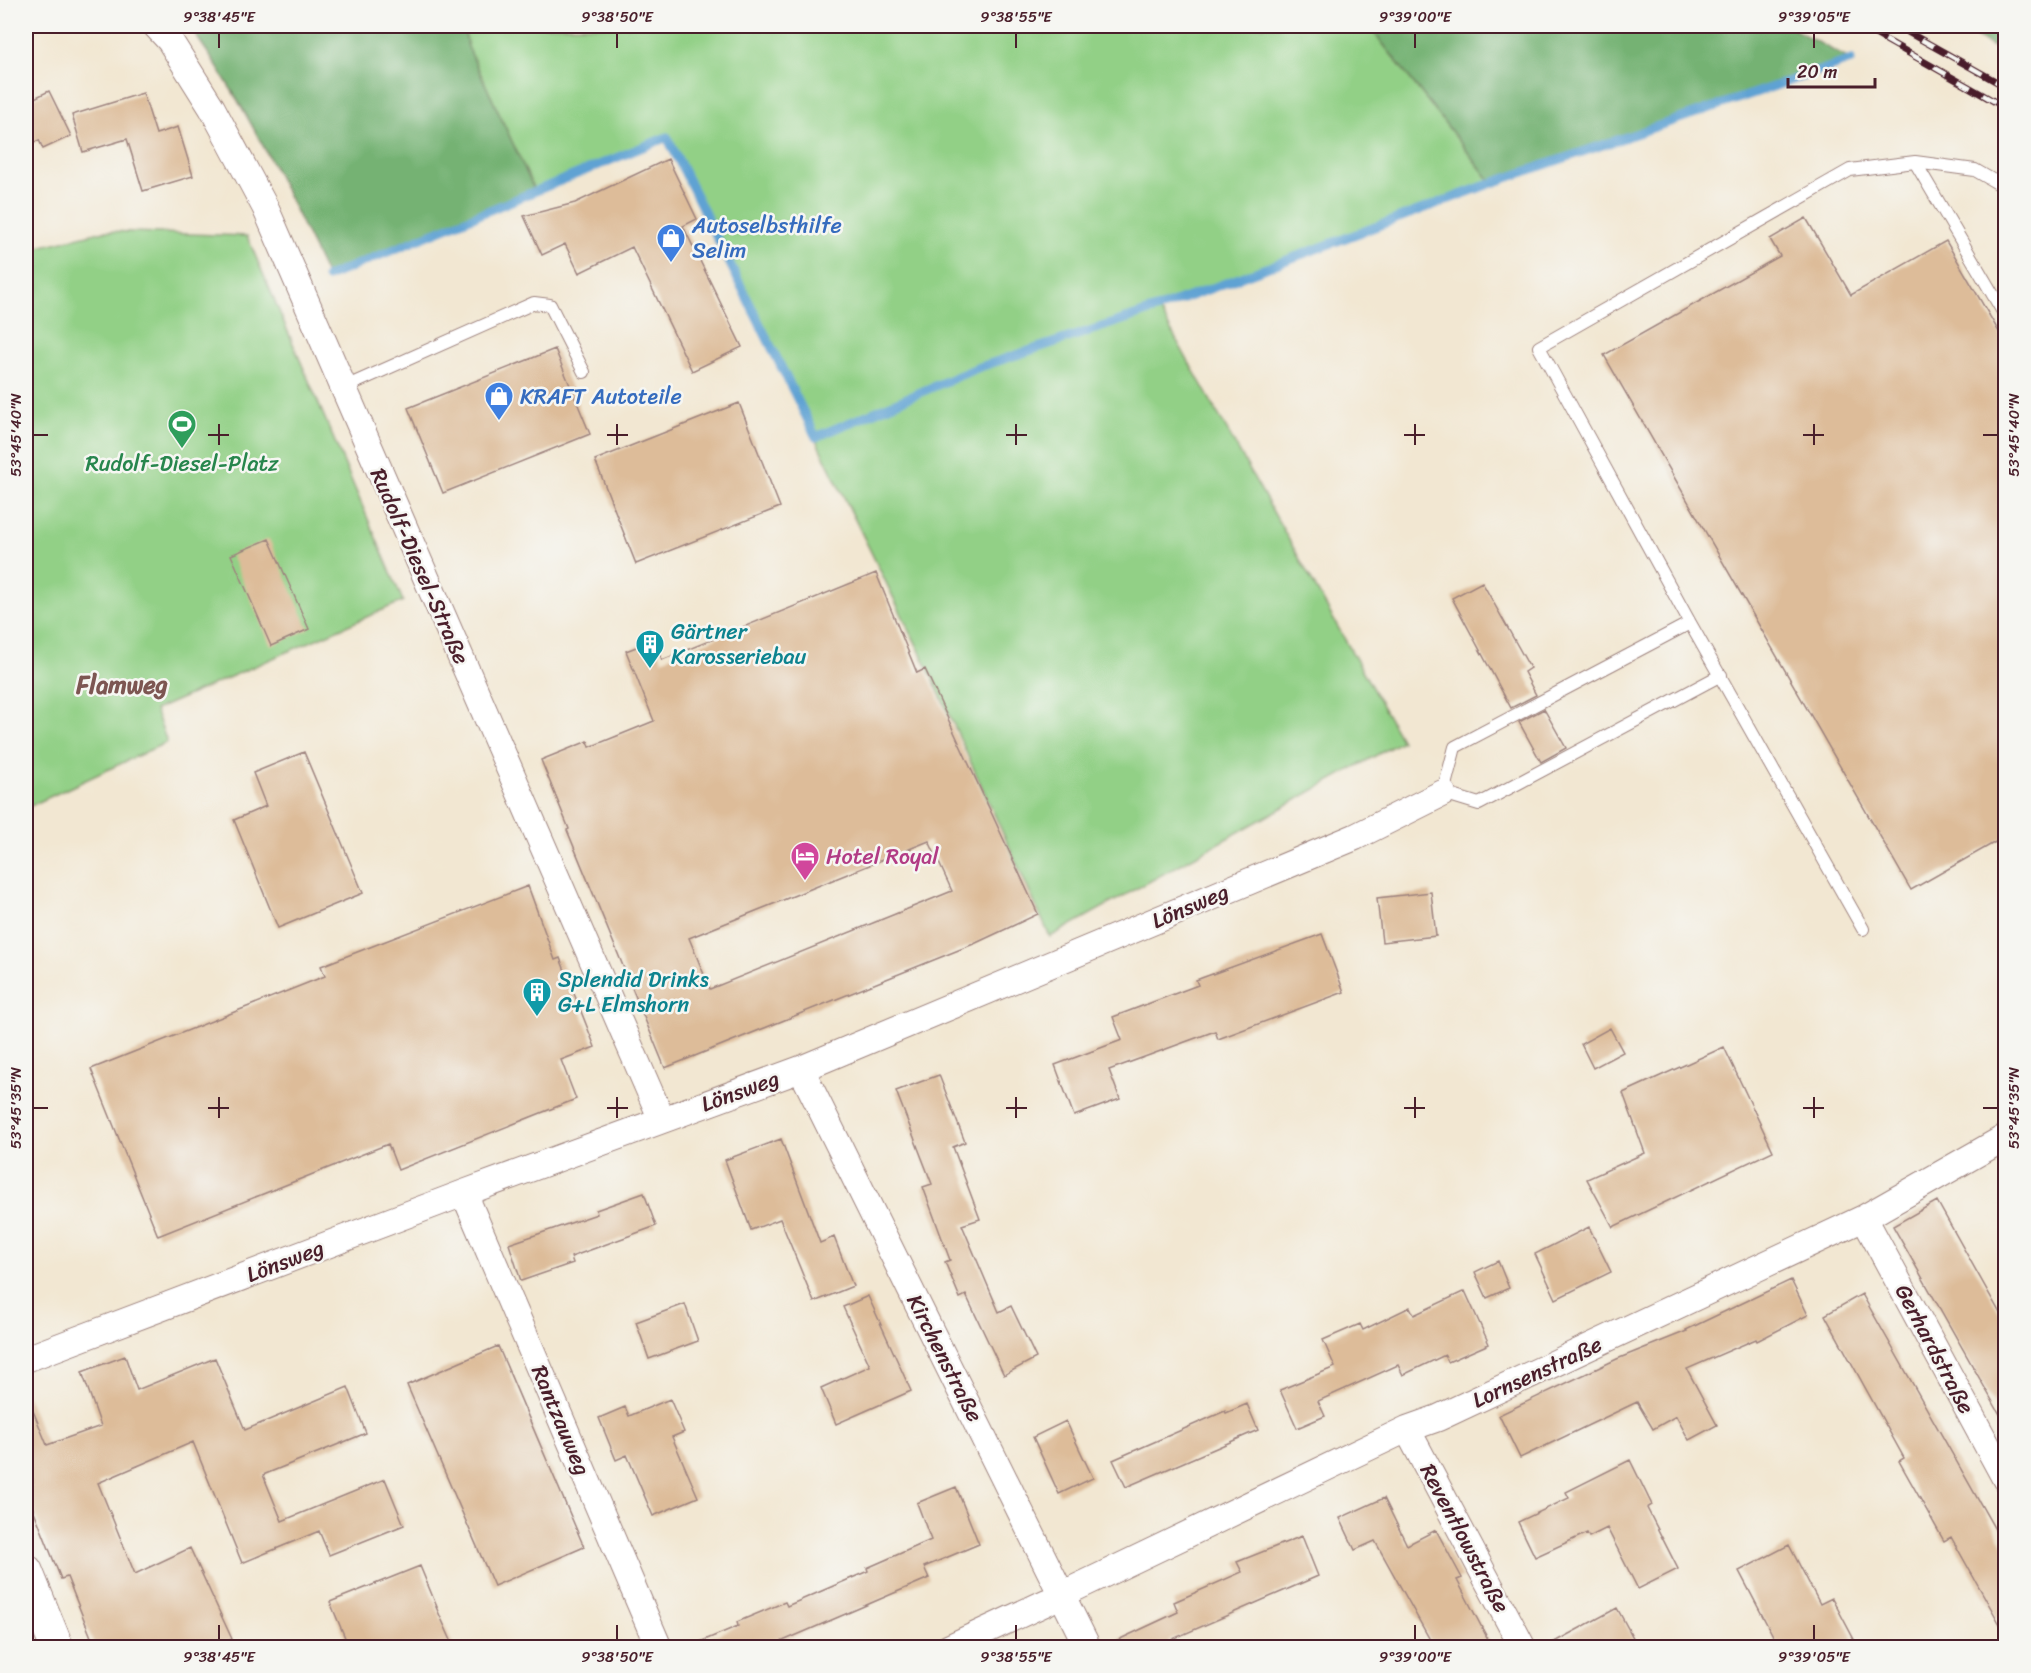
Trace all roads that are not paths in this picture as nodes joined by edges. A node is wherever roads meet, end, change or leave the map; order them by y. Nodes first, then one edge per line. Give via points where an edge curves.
1 (156, 26) edge
2 (1915, 162) junction
3 (2006, 188) edge
4 (2006, 317) edge
5 (584, 372) dead end
6 (343, 388) junction
7 (1690, 623) junction
8 (1721, 675) junction
9 (1443, 793) junction
10 (1863, 930) dead end
11 (801, 1070) junction
12 (662, 1120) junction
13 (2006, 1137) edge
14 (464, 1192) junction
15 (1864, 1218) junction
16 (26, 1359) edge
17 (1407, 1429) junction
18 (2006, 1480) edge
19 (26, 1570) edge
20 (1055, 1598) junction
21 (57, 1647) edge
22 (659, 1647) edge
23 (948, 1647) edge
24 (1088, 1647) edge
25 (1523, 1647) edge

1 - 6 street, Rudolf-Diesel-Straße via 170,41 212,108 265,207
2 - 3 lane via 1975,170
2 - 4 lane
2 - 7 lane via 1850,170 1539,347
5 - 6 lane via 550,304 534,303
6 - 12 street, Rudolf-Diesel-Straße
7 - 8 lane
7 - 9 lane via 1455,747
8 - 9 lane via 1479,804
8 - 10 lane
9 - 11 street, Lönsweg via 1355,837
11 - 12 street, Lönsweg
11 - 20 street, Kirchenstraße
12 - 14 street, Lönsweg
13 - 15 street, Lornsenstraße
14 - 16 street, Lönsweg
14 - 22 street, Rantzauweg
15 - 17 street, Lornsenstraße via 1438,1418
15 - 18 street, Gerhardstraße
17 - 20 street, Lornsenstraße
17 - 25 street, Reventlowstraße
19 - 21 main road
20 - 23 street, Lornsenstraße
20 - 24 street, Kirchenstraße

